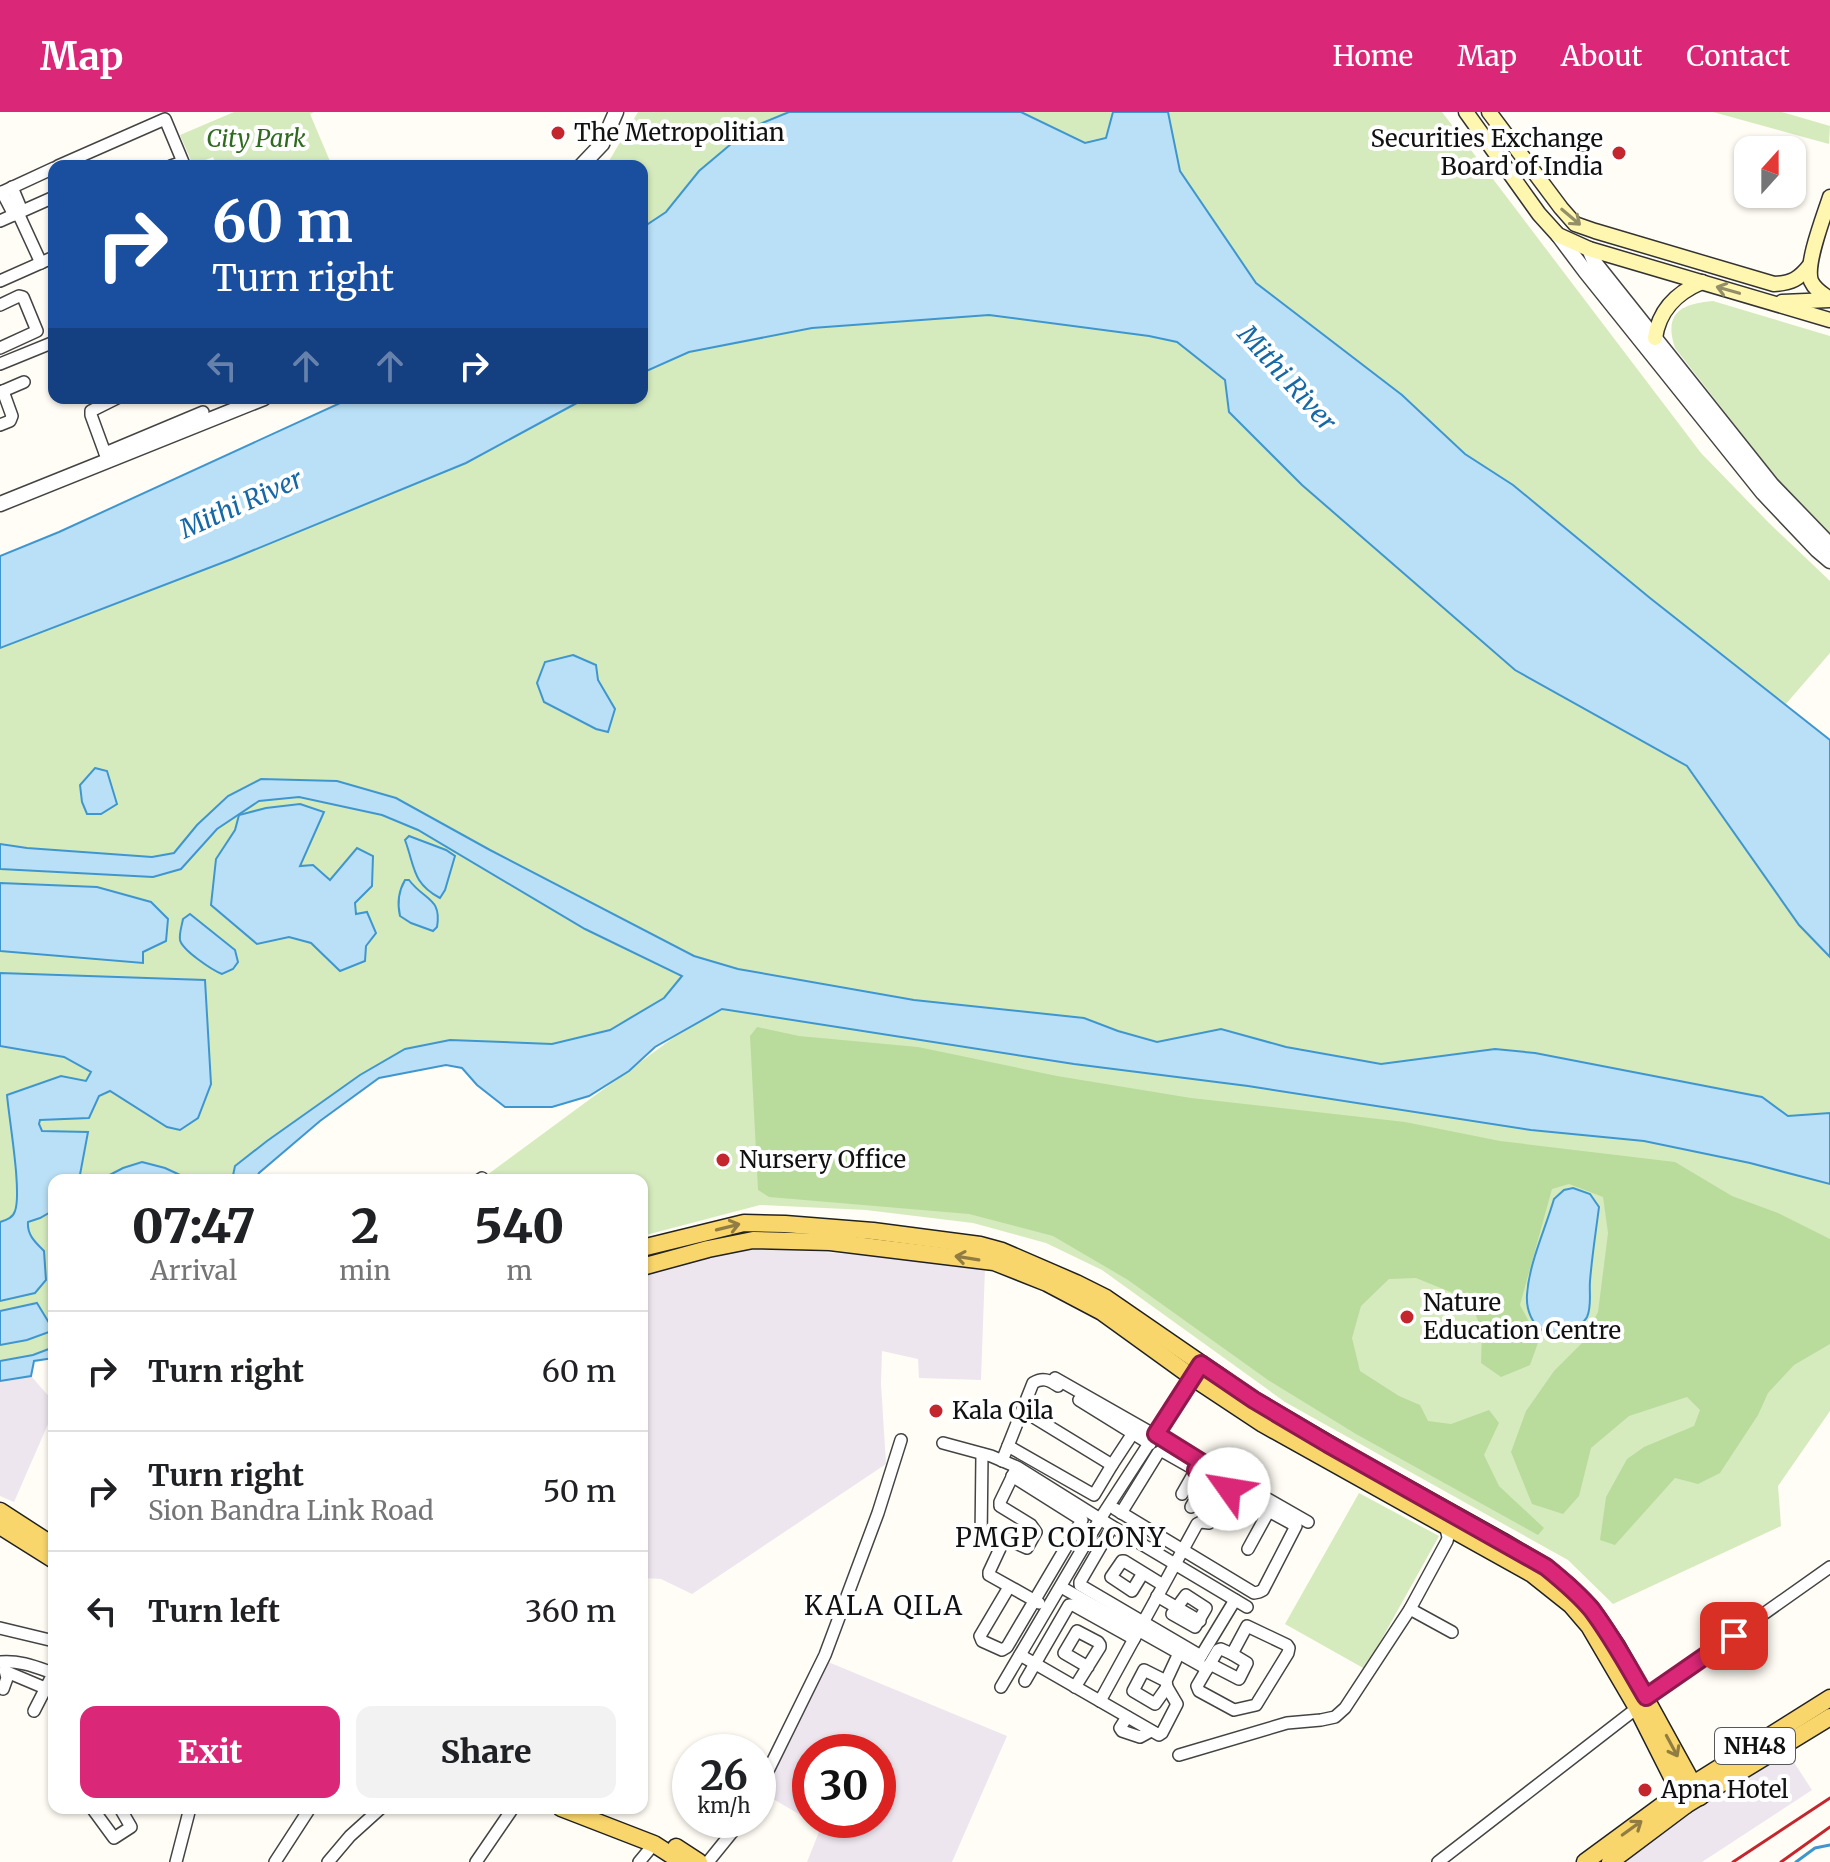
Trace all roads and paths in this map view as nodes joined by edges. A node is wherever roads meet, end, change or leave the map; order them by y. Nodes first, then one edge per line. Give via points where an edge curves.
1 (616, 112) edge
2 (1466, 112) edge
3 (1489, 112) edge
4 (74, 160) edge
5 (182, 160) edge
6 (587, 160) edge
7 (48, 172) edge
8 (5, 191) edge
9 (1830, 197) edge
10 (48, 200) edge
11 (18, 213) junction
12 (0, 221) edge
13 (1558, 235) junction
14 (1589, 249) junction
15 (48, 260) edge
16 (41, 263) junction
17 (1810, 265) junction
18 (0, 281) edge
19 (1702, 282) junction
20 (1830, 300) edge
21 (1770, 302) junction
22 (0, 305) edge
23 (1830, 320) edge
24 (1655, 338) junction
25 (48, 344) edge
26 (0, 348) edge
27 (1, 362) edge
28 (24, 382) dead end
29 (2, 391) edge
30 (105, 404) edge
31 (200, 404) edge
32 (244, 404) edge
33 (205, 416) junction
34 (0, 425) edge
35 (106, 457) junction
36 (0, 504) edge
37 (1830, 545) edge
38 (1830, 561) edge
39 (648, 1247) edge
40 (648, 1265) edge
41 (1197, 1371) junction
42 (1055, 1378) dead end
43 (1022, 1410) junction
44 (1133, 1433) junction
45 (1153, 1439) junction
46 (901, 1440) dead end
47 (943, 1443) dead end
48 (1008, 1446) junction
49 (982, 1454) junction
50 (1002, 1461) junction
51 (1112, 1465) junction
52 (1198, 1466) junction
53 (1014, 1472) junction
54 (1208, 1477) junction
55 (1229, 1489) junction
56 (1182, 1494) dead end
57 (1109, 1505) junction
58 (1191, 1507) dead end
59 (1271, 1507) junction
60 (0, 1511) edge
61 (1121, 1513) junction
62 (1100, 1519) junction
63 (1448, 1519) junction
64 (1308, 1522) dead end
65 (0, 1526) edge
66 (1112, 1527) junction
67 (48, 1542) edge
68 (981, 1542) dead end
69 (1248, 1549) dead end
70 (1183, 1550) junction
71 (48, 1556) edge
72 (1174, 1564) junction
73 (1830, 1567) edge
74 (1143, 1573) dead end
75 (1009, 1587) junction
76 (1061, 1587) junction
77 (1160, 1590) junction
78 (1235, 1600) junction
79 (1035, 1601) junction
80 (1088, 1602) junction
81 (1049, 1607) junction
82 (1247, 1607) dead end
83 (1410, 1609) junction
84 (1200, 1621) dead end
85 (0, 1628) edge
86 (1138, 1630) junction
87 (1452, 1632) dead end
88 (1157, 1636) junction
89 (48, 1639) edge
90 (1179, 1653) junction
91 (1232, 1654) junction
92 (1020, 1655) junction
93 (1035, 1663) junction
94 (1204, 1663) junction
95 (2, 1666) edge
96 (1088, 1667) dead end
97 (48, 1671) edge
98 (1025, 1681) dead end
99 (48, 1683) edge
100 (1001, 1687) dead end
101 (1075, 1687) junction
102 (45, 1688) junction
103 (3, 1689) dead end
104 (1830, 1698) edge
105 (1100, 1701) junction
106 (1642, 1703) junction
107 (34, 1711) dead end
108 (1830, 1717) edge
109 (1778, 1740) junction
110 (776, 1754) edge
111 (1179, 1755) dead end
112 (1690, 1795) junction
113 (97, 1814) edge
114 (123, 1814) edge
115 (188, 1814) edge
116 (306, 1814) edge
117 (374, 1814) edge
118 (509, 1814) edge
119 (590, 1814) edge
120 (727, 1838) edge
121 (654, 1844) junction
122 (176, 1862) edge
123 (275, 1862) edge
124 (328, 1862) edge
125 (476, 1862) edge
126 (639, 1862) edge
127 (682, 1862) edge
128 (699, 1862) edge
129 (708, 1862) edge
130 (1438, 1862) edge
131 (1585, 1862) edge
132 (1610, 1862) edge

1 - 6 street via 602,144
2 - 13 main road
3 -> 17 main road via 1575,224 1774,284 1790,283
4 - 5 street via 165,119
7 - 8 street
8 - 11 street
9 - 17 main road
10 - 11 street
11 - 12 street
11 - 16 street
13 - 14 main road
13 - 38 street via 1763,493
14 - 19 main road
14 - 24 street
15 - 16 street
16 - 18 street
17 - 20 main road via 1811,281
21 -> 19 main road
19 - 24 main road via 1677,296 1657,321
20 - 21 main road
21 - 23 main road
22 - 26 street via 23,297 37,331
24 - 37 street via 1772,485
25 - 27 street
28 - 29 street
29 - 34 street via 12,416
30 - 35 street via 91,415
31 - 33 street
32 - 33 street
33 - 35 street
35 - 36 street
39 -> 41 main road via 744,1223 873,1231 980,1245 1106,1298
41 -> 40 main road via 1102,1312 994,1262 830,1242 753,1240
41 - 45 street
41 - 63 main road via 1263,1424
42 - 45 street
43 - 44 street via 1033,1383 1049,1380
43 - 48 street
43 - 51 street
44 - 45 street
44 - 51 street
45 - 52 street
45 - 57 street
46 - 110 street via 825,1655
47 - 49 street
48 - 50 street
48 - 51 street via 1094,1495
49 - 50 street
49 - 68 street
50 - 53 street
52 - 54 street
52 - 56 street
52 - 59 street
52 - 61 street via 1160,1451
53 - 62 street
53 - 75 street via 1000,1506 1036,1532 1027,1548 1006,1540 989,1572
53 - 79 street via 1082,1520
54 - 55 street
54 - 58 street
55 - 59 street
55 - 70 street via 1209,1523 1199,1522
57 - 61 street
57 - 62 street
59 - 64 street
59 - 69 street
59 - 70 street via 1296,1528 1259,1592
60 - 67 main road
61 - 70 street
62 - 66 street
62 - 76 street
63 - 83 street via 1447,1541
63 - 106 main road via 1571,1605
65 - 71 main road
66 - 72 street
66 - 80 street via 1080,1582
70 - 72 street
72 - 77 street
72 - 78 street
73 - 106 street
74 - 77 street
75 - 79 street
75 - 79 street via 980,1636 982,1641 1005,1649
76 - 80 street
76 - 81 street
77 - 84 street
77 - 86 street
78 - 82 street
78 - 94 street
79 - 81 street
80 - 86 street
80 - 93 street via 1069,1605
81 - 92 street
83 - 87 street
83 - 111 street via 1354,1697 1335,1717 1287,1723
85 - 89 street
86 - 88 street
86 - 105 street
88 - 90 street
88 - 94 street
90 - 94 street
90 - 105 street via 1167,1684 1176,1709 1159,1735
91 - 94 street via 1219,1649
91 - 94 street via 1247,1663 1239,1679
91 - 94 street via 1249,1626 1289,1648 1253,1707 1234,1710 1199,1691
92 - 93 street
92 - 100 street
93 - 98 street
93 - 101 street
95 - 97 street via 11,1661
95 - 102 street
95 - 103 street via 7,1678
96 - 101 street
99 - 102 street
101 - 105 street
102 - 107 street
104 - 109 main road, NH48
106 - 112 main road
106 - 130 street
108 - 109 main road, NH48
109 - 112 main road, NH48
131 -> 112 main road, NH48
112 - 132 main road, NH48
113 - 114 street via 115,1838 131,1827
115 - 122 street
116 - 123 street
117 - 124 street
118 - 125 street
119 - 121 main road
119 - 128 main road via 649,1833
120 - 129 street
121 - 126 street
121 - 127 main road

